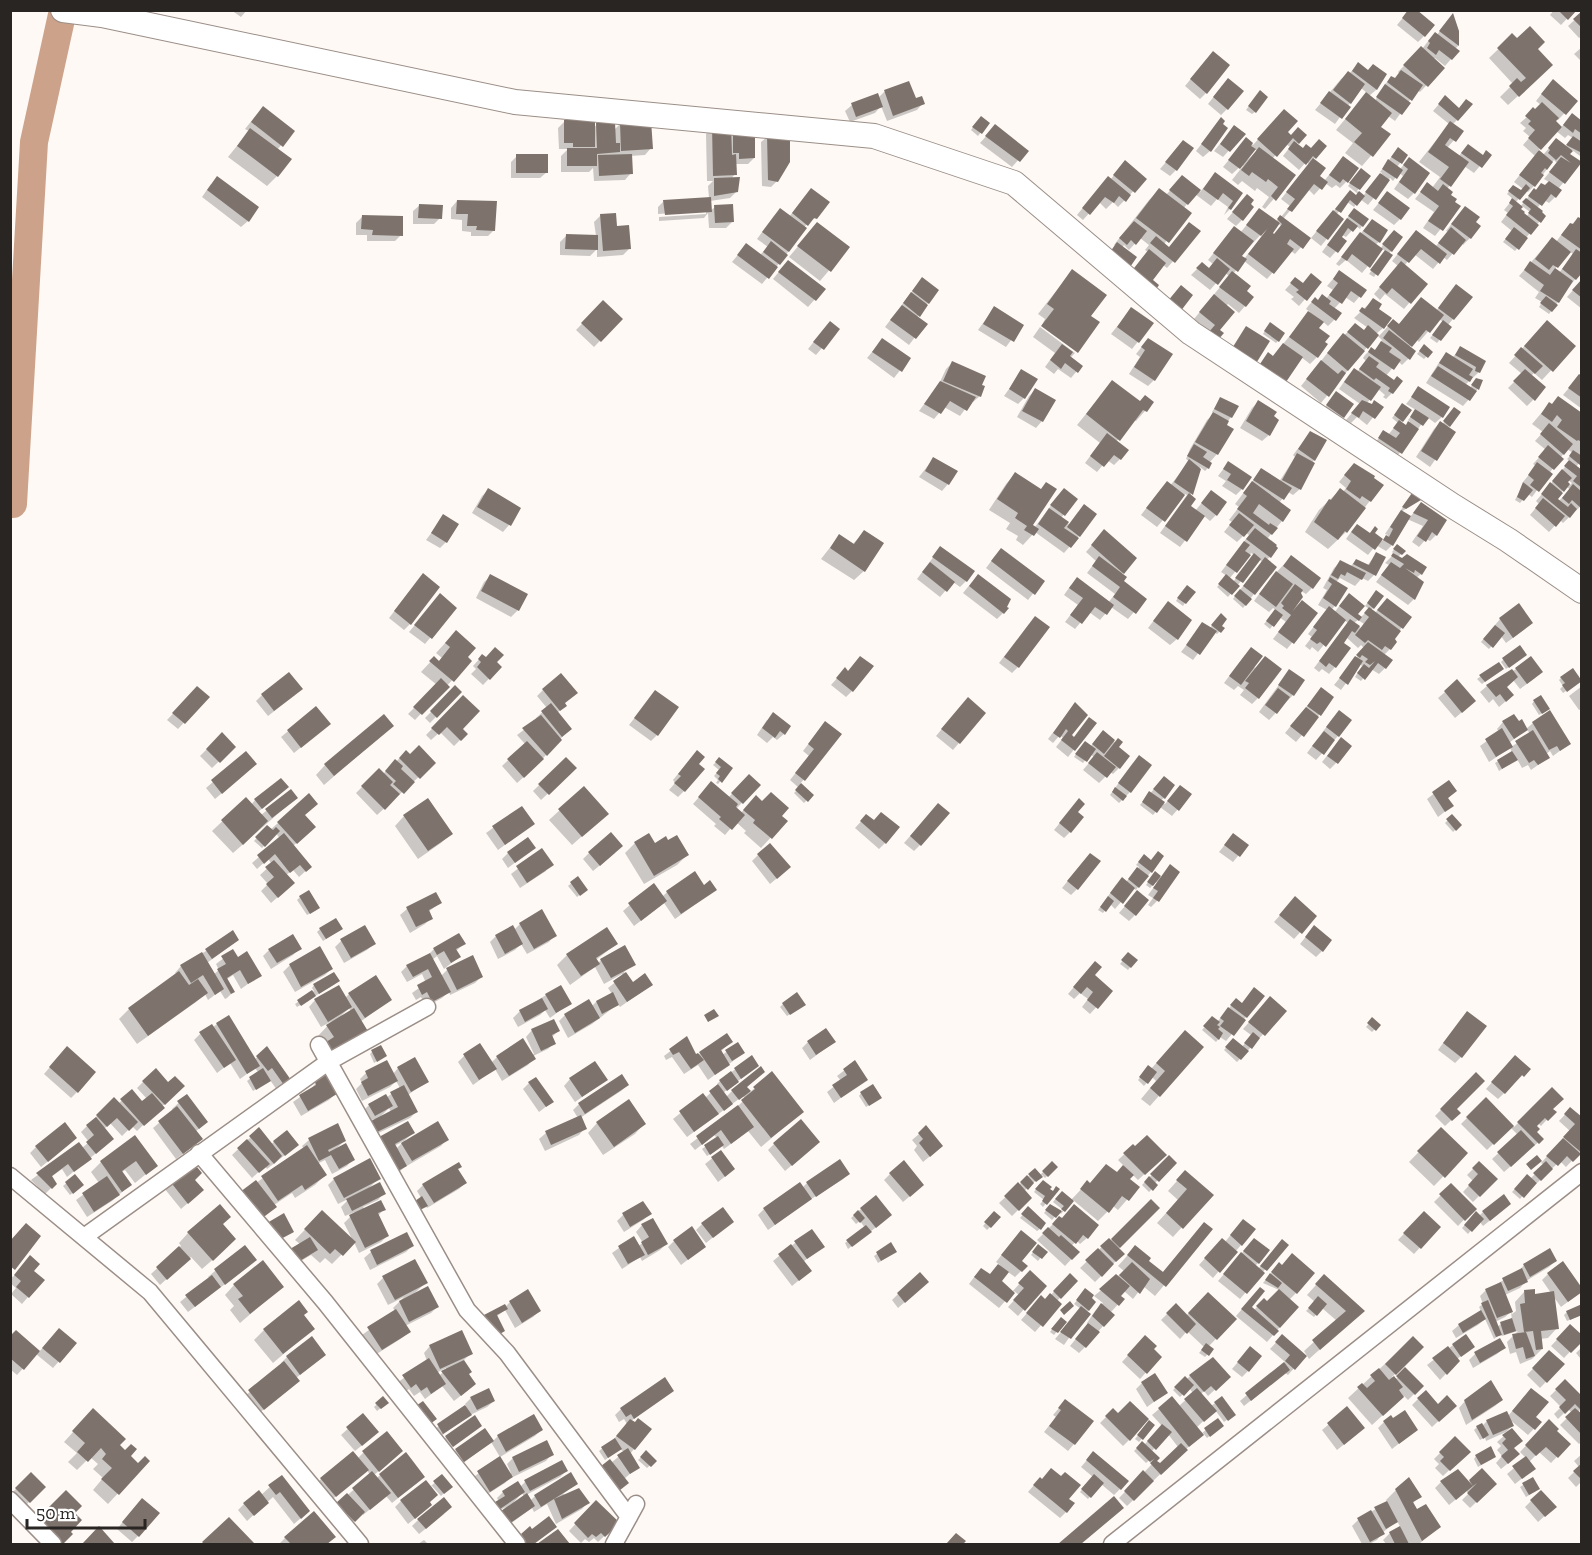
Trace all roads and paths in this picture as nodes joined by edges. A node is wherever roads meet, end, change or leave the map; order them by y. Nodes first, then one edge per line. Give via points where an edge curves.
1 (71, 11) edge
2 (1581, 591) edge
3 (428, 1007) dead end
4 (319, 1045) dead end
5 (328, 1062) junction
6 (199, 1154) junction
7 (1581, 1172) edge
8 (12, 1180) edge
9 (84, 1237) junction
10 (10, 1500) edge
11 (53, 1545) edge
12 (360, 1545) edge
13 (517, 1545) edge
14 (614, 1545) edge
15 (1112, 1545) edge

1 - 2 street via 515,102 874,136 1014,183 1191,333
3 - 5 street
4 - 5 street
5 - 6 street
5 - 14 street via 467,1310 507,1353 633,1510
6 - 9 street
6 - 13 street via 325,1302
7 - 15 street
8 - 9 street
9 - 12 street via 150,1292
10 - 11 street

